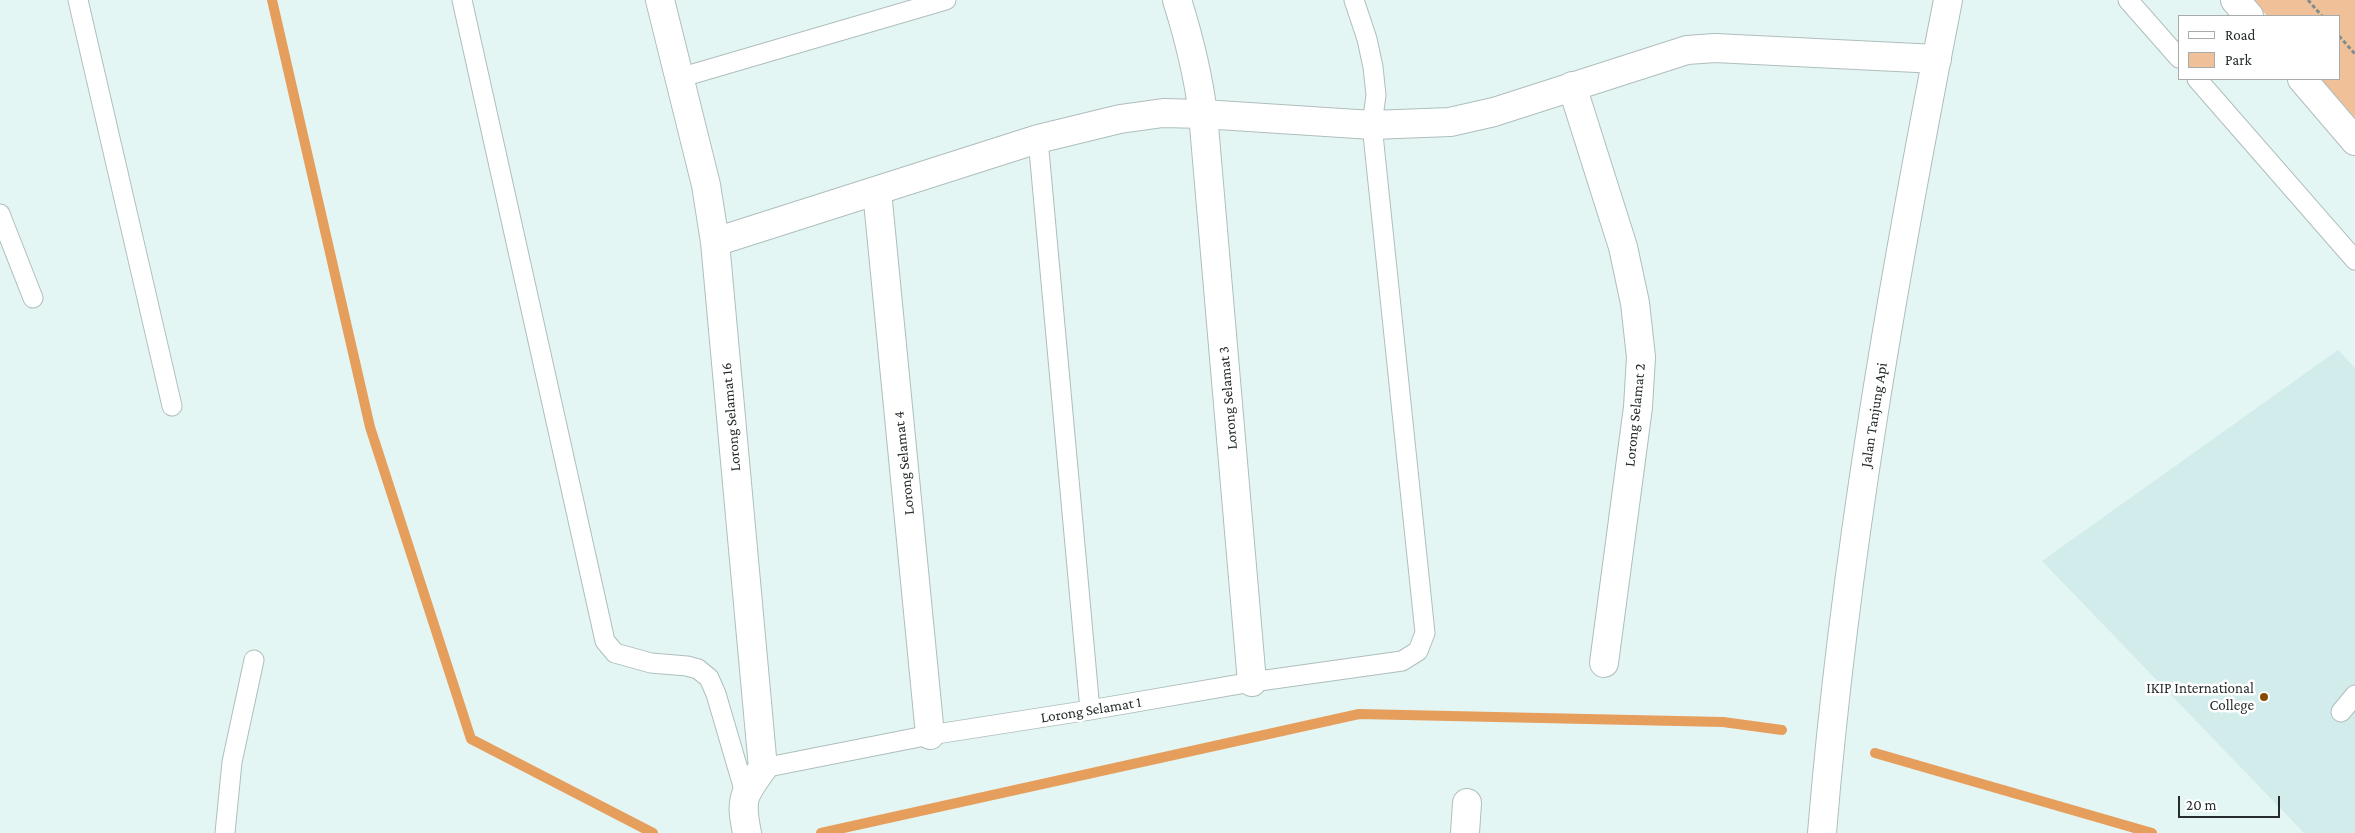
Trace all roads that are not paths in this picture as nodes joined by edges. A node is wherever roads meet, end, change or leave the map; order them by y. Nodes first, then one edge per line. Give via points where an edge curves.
1 (78, 0) edge
2 (462, 0) edge
3 (660, 0) edge
4 (946, 0) edge
5 (1177, 0) edge
6 (1354, 0) edge
7 (1948, 0) edge
8 (2128, 0) edge
9 (2235, 0) edge
10 (2248, 15) edge
11 (2178, 57) edge
12 (1937, 59) junction
13 (680, 78) junction
14 (2198, 80) edge
15 (2303, 80) edge
16 (1572, 86) junction
17 (1203, 114) junction
18 (1372, 125) junction
19 (1038, 139) junction
20 (2355, 142) edge
21 (877, 191) junction
22 (0, 214) edge
23 (715, 242) junction
24 (2355, 260) edge
25 (33, 298) dead end
26 (172, 406) dead end
27 (254, 660) dead end
28 (1604, 662) dead end
29 (1252, 682) junction
30 (2355, 695) edge
31 (1090, 710) junction
32 (2341, 712) dead end
33 (930, 735) junction
34 (763, 768) junction
35 (745, 793) junction
36 (1466, 803) dead end
37 (746, 828) edge
38 (224, 833) edge
39 (1465, 833) edge
40 (1822, 833) edge

1 - 26 lane
2 - 35 lane via 604,641 615,653 698,669 709,678
3 - 13 street, Lorong Selamat 16
4 - 13 lane
5 - 17 street, Lorong Selamat 3 via 1194,58
6 - 18 lane via 1373,67 1376,95
7 - 12 street, Jalan Tanjung Api
8 - 11 lane
9 - 10 street
12 - 16 street via 1716,48 1687,50
12 - 40 street, Jalan Tanjung Api via 1869,437 1828,758
13 - 23 street, Lorong Selamat 16 via 706,185
14 - 24 lane
15 - 20 street
16 - 18 street via 1494,112 1450,122
16 - 28 street, Lorong Selamat 2 via 1623,247 1635,303 1641,357 1638,407
17 - 18 street
17 - 19 street via 1120,119
17 - 29 street, Lorong Selamat 3
18 - 29 lane, Lorong Selamat 1 via 1426,633 1418,651 1402,661
19 - 21 street
19 - 31 lane
21 - 23 street
21 - 33 street, Lorong Selamat 4
22 - 25 lane
23 - 34 street, Lorong Selamat 16
27 - 38 lane via 232,762
29 - 31 lane, Lorong Selamat 1
30 - 32 lane
31 - 33 lane, Lorong Selamat 1
33 - 34 lane, Lorong Selamat 1
34 - 35 street
35 - 37 street
36 - 39 street

